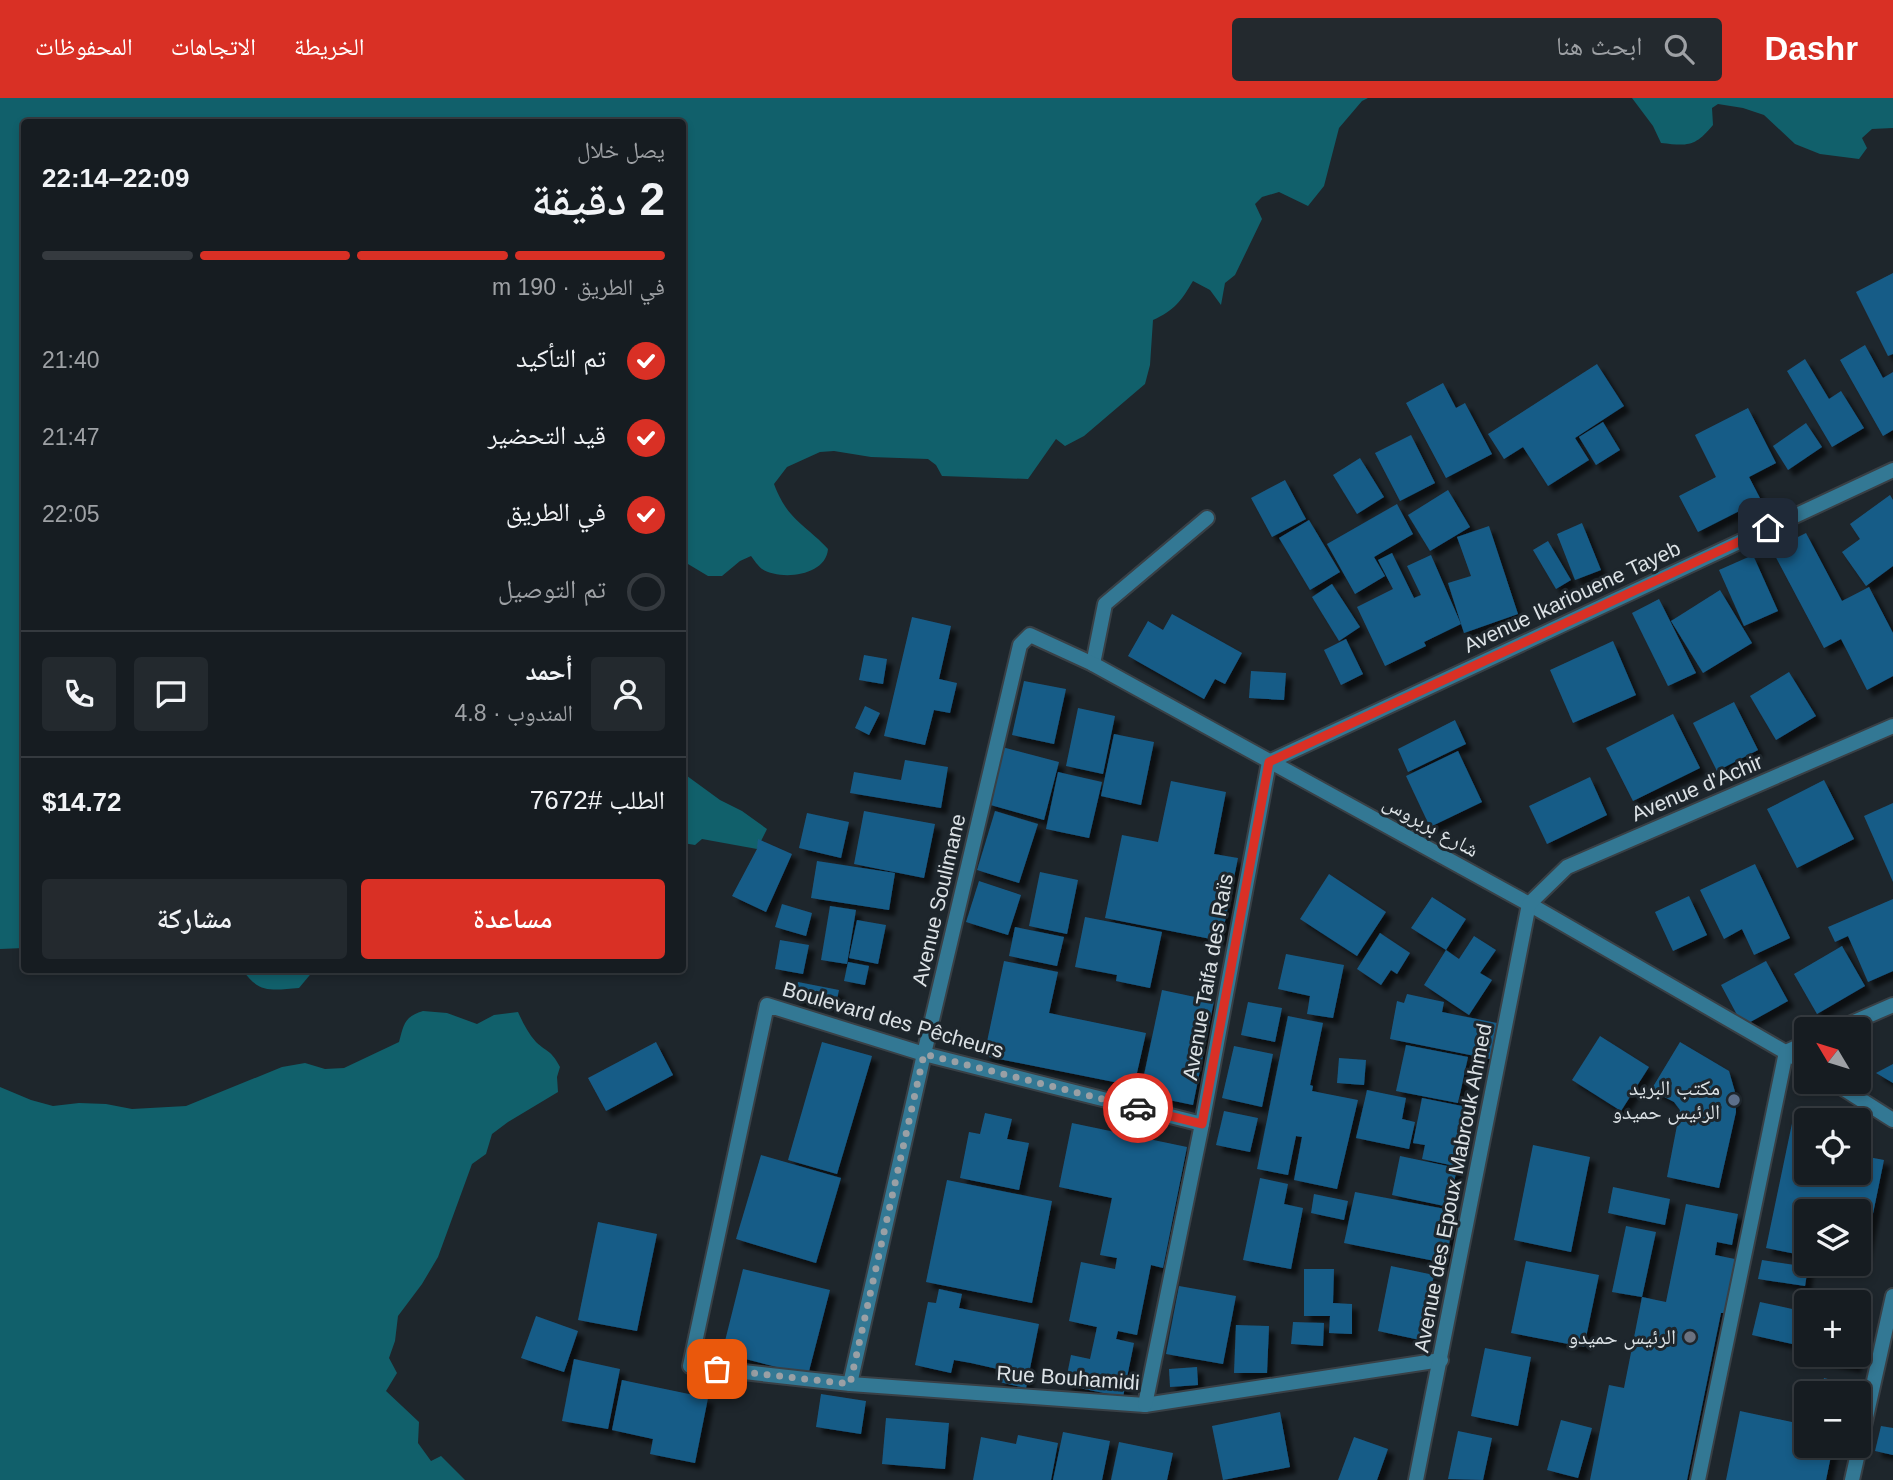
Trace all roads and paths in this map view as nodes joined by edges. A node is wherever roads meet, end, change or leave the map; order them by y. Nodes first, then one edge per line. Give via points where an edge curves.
1 (1893, 470) edge
2 (1207, 518) dead end
3 (1030, 635) joint
4 (1093, 664) junction
5 (1893, 726) edge
6 (1269, 762) junction
7 (1529, 904) junction
8 (1893, 1005) edge
9 (1866, 1017) edge
10 (1794, 1048) edge
11 (1786, 1052) junction
12 (924, 1054) junction
13 (1794, 1057) edge
14 (1852, 1094) edge
15 (1893, 1120) edge
16 (1202, 1124) junction
17 (1893, 1296) edge
18 (1441, 1360) junction
19 (690, 1366) joint
20 (850, 1384) junction
21 (1145, 1405) junction
22 (1416, 1480) edge
23 (1698, 1480) edge
24 (1852, 1480) edge

1 - 6 street, Avenue Ikariouene Tayeb
2 - 4 street via 1105,604
3 - 4 street, شارع بربروس
3 - 12 street, Avenue Soulimane via 1020,645
4 - 6 street, شارع بربروس
5 - 7 street, Avenue d'Achir via 1567,867
6 - 7 street, شارع بربروس
6 - 16 street, Avenue Taifa des Raïs
7 - 11 street, شارع بربروس
7 - 18 street, Avenue des Epoux Mabrouk Ahmed
8 - 9 street
10 - 11 street
11 - 13 street, شارع بربروس
11 - 23 street
12 - 16 street, Boulevard des Pêcheurs
12 - 19 street, Boulevard des Pêcheurs via 767,1005
12 - 20 street, Avenue Soulimane
14 - 15 street
16 - 21 street, Avenue Taifa des Raïs
17 - 24 street
18 - 21 street, Rue Bouhamidi
18 - 22 street, Avenue des Epoux Mabrouk Ahmed
19 - 20 street, Rue Bouhamidi
20 - 21 street, Rue Bouhamidi

